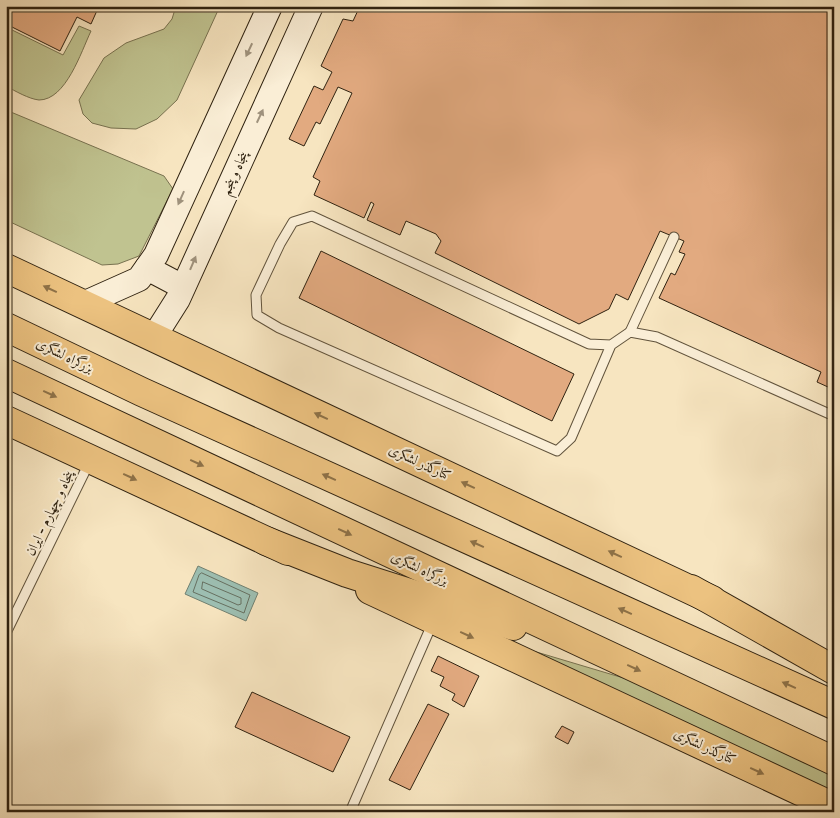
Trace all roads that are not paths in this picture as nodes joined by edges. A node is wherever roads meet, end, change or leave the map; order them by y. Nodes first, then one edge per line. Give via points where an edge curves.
1 (270, 6) edge
2 (311, 6) edge
3 (674, 237) dead end
4 (6, 268) edge
5 (147, 268) junction
6 (183, 287) junction
7 (82, 304) junction
8 (6, 328) edge
9 (630, 332) junction
10 (154, 337) junction
11 (611, 345) junction
12 (6, 374) edge
13 (834, 416) edge
14 (6, 420) edge
15 (91, 459) junction
16 (266, 541) junction
17 (691, 589) junction
18 (434, 620) junction
19 (6, 633) edge
20 (599, 652) junction
21 (834, 656) edge
22 (834, 670) edge
23 (834, 705) edge
24 (834, 761) edge
25 (834, 806) edge
26 (350, 812) edge

1 -> 5 main road via 156,255
6 -> 2 main road, پنجاه و پنجم
3 - 9 lane
7 -> 4 main road, کنارگذر لشگری
5 - 6 main road
5 - 7 main road via 140,279
6 - 10 main road, پنجاه و پنجم
7 - 10 main road, کنارگذر لشگری
23 -> 8 main road, بزرگراه لشگری
9 - 11 lane
9 - 13 lane via 657,337
17 -> 10 main road, کنارگذر لشگری
11 - 11 lane via 589,344 312,216 294,222 256,295 257,315 279,328 557,451 571,438
12 -> 20 main road, بزرگراه لشگری
14 - 15 main road, کنارگذر لشگری
15 -> 16 main road, کنارگذر لشگری
15 - 19 lane, پنجاه و چهارم - ایران
16 - 18 main road, کنارگذر لشگری
16 - 20 main road via 347,573
17 - 21 main road, کنارگذر لشگری
17 - 22 main road
18 -> 25 main road, کنارگذر لشگری
18 - 26 lane
20 -> 24 main road, بزرگراه لشگری

